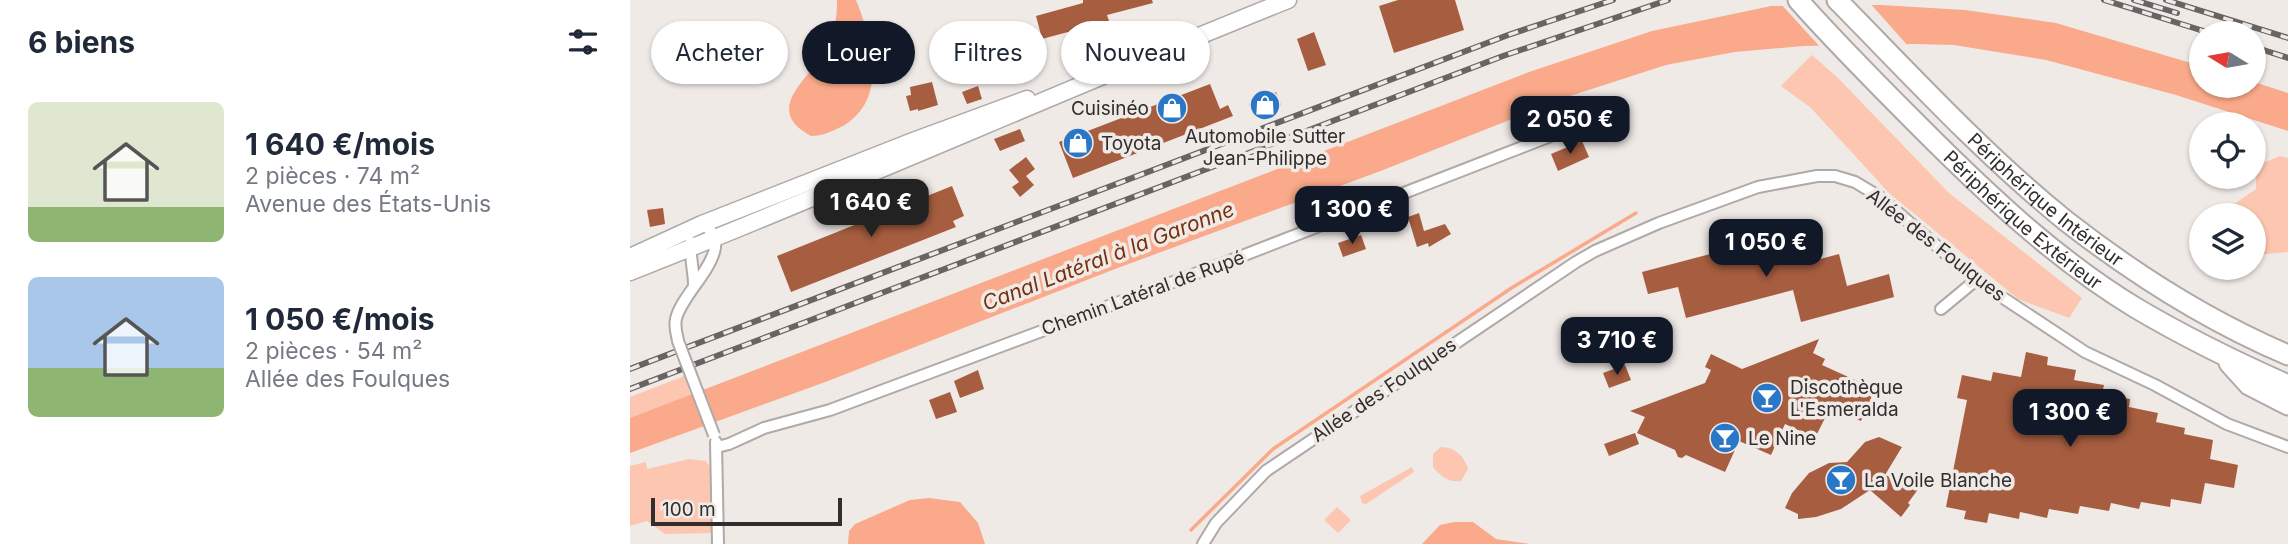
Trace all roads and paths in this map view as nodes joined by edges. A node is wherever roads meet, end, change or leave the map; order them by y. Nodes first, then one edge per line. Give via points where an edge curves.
1 (1288, 0) edge
2 (1798, 0) edge
3 (1837, 0) edge
4 (1255, 6) edge
5 (1210, 26) edge
6 (1080, 84) joint
7 (1566, 130) dead end
8 (698, 225) junction
9 (716, 238) junction
10 (690, 249) junction
11 (630, 257) edge
12 (630, 272) edge
13 (1976, 280) junction
14 (694, 284) junction
15 (2187, 304) junction
16 (1941, 309) dead end
17 (2288, 342) edge
18 (2221, 355) junction
19 (2288, 355) edge
20 (2288, 385) edge
21 (2288, 405) edge
22 (717, 447) junction
23 (2288, 447) edge
24 (718, 544) edge
25 (1203, 544) edge

1 - 4 main road
2 - 18 highway, Périphérique Extérieur via 1958,165 2045,243 2135,307
3 - 15 highway, Périphérique Intérieur via 1976,140 2067,221
4 - 5 main road
6 - 8 main road via 1008,105
6 - 9 main road
7 - 22 street, Chemin Latéral de Rupé via 1224,263 830,410
8 - 9 street via 711,229
8 - 10 street
8 - 11 main road
9 - 10 main road
9 - 14 street via 709,263
10 - 12 main road
10 - 14 street
13 - 16 street
13 - 23 street, Allée des Foulques via 2085,352 2227,424
13 - 25 street, Allée des Foulques via 1880,197 1855,182 1817,176 1758,187 1659,223 1556,274 1266,471 1216,523
14 - 22 street, bridge via 675,328
15 - 17 highway via 2228,315
15 - 19 highway, Périphérique Intérieur
18 - 20 highway, Périphérique Extérieur
18 - 21 highway via 2249,385
22 - 24 street

